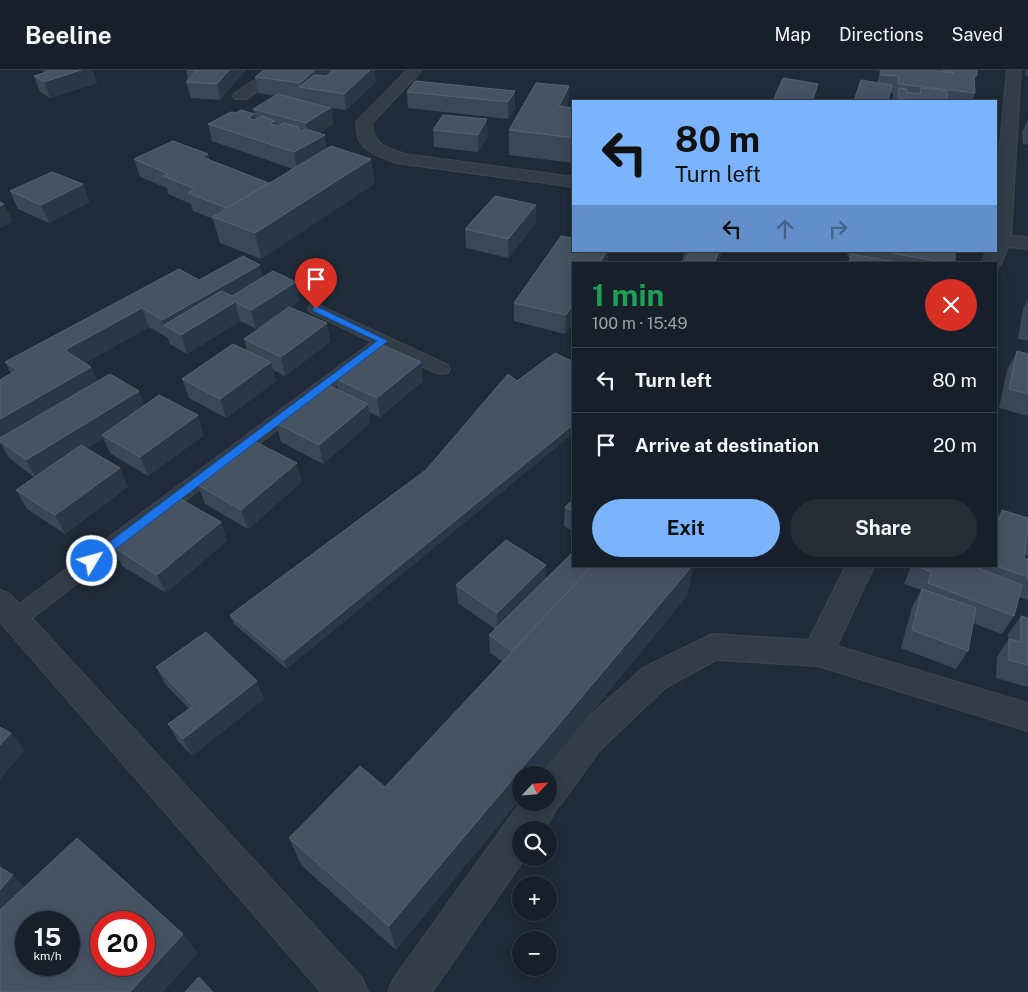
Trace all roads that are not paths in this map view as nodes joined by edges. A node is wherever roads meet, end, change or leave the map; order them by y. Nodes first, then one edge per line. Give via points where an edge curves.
1 (280, 70) edge
2 (414, 70) edge
3 (1014, 70) edge
4 (240, 96) dead end
5 (572, 182) edge
6 (999, 240) edge
7 (1028, 244) edge
8 (316, 309) dead end
9 (383, 341) junction
10 (442, 369) dead end
11 (860, 567) edge
12 (8, 611) edge
13 (818, 653) junction
14 (1028, 718) edge
15 (558, 780) edge
16 (512, 845) edge
17 (348, 992) edge
18 (408, 992) edge

1 - 4 street
2 - 5 street via 364,122 363,132 369,144 402,159
3 - 6 street
6 - 7 street
8 - 9 lane
9 - 10 lane
9 - 12 lane
11 - 13 street
12 - 17 street
13 - 14 street
13 - 15 street via 712,647 654,678 586,740
16 - 18 street

